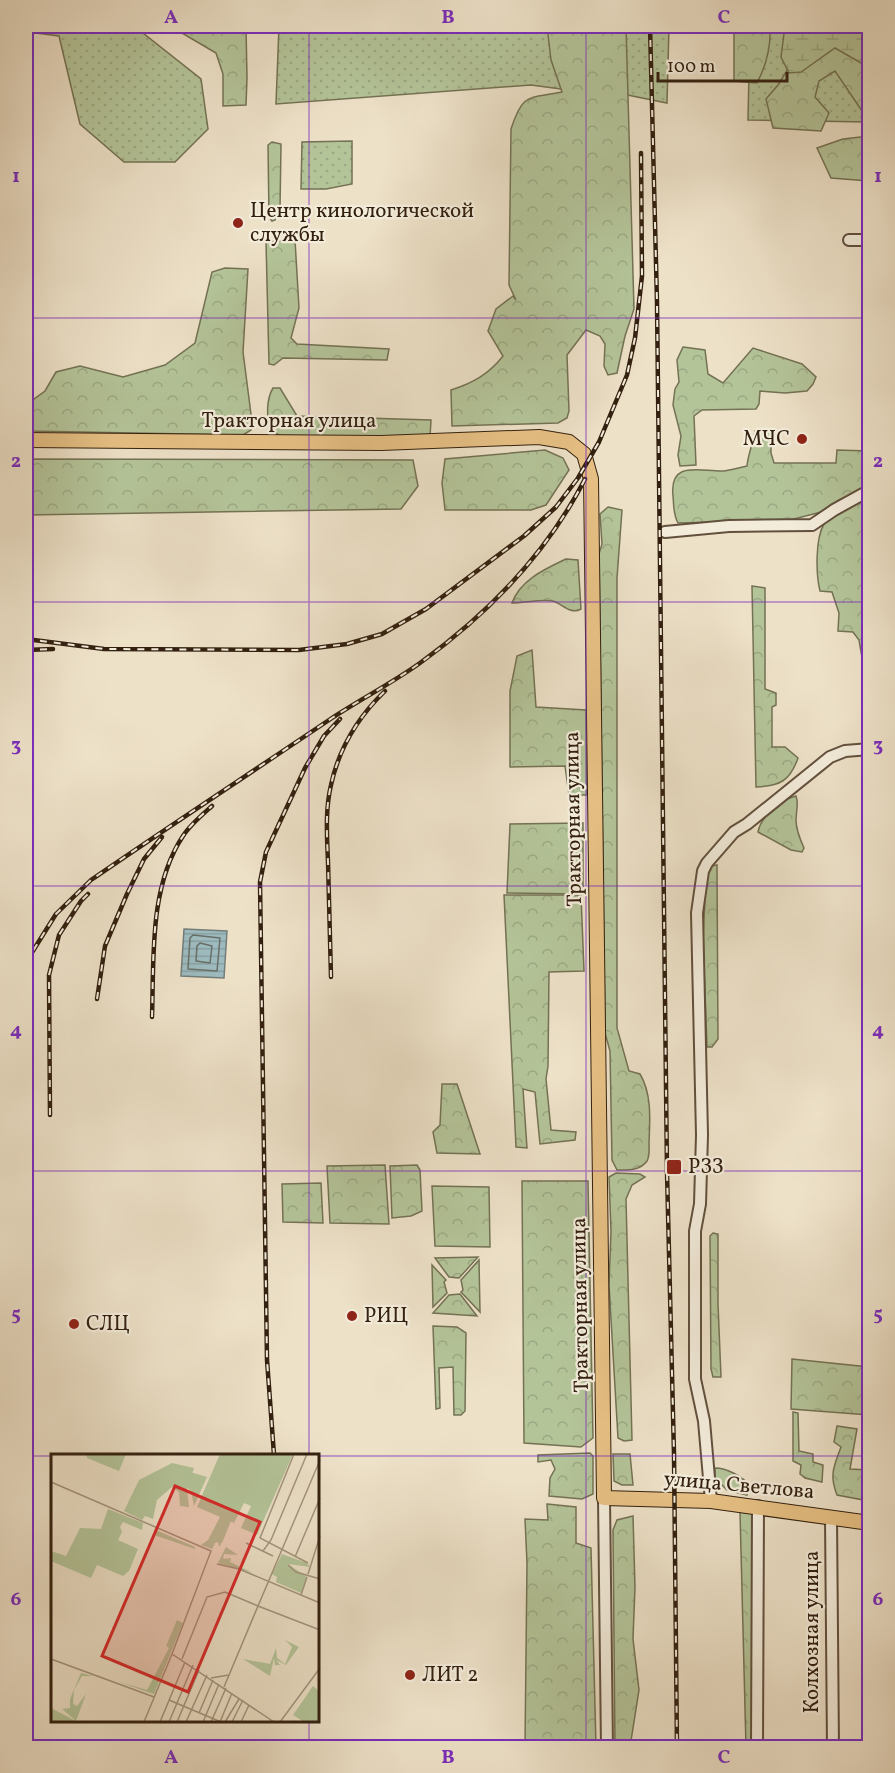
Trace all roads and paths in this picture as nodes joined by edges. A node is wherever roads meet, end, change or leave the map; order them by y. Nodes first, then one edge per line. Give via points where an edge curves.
1 (849, 240) dead end
2 (870, 240) edge
3 (26, 440) edge
4 (870, 494) edge
5 (664, 532) dead end
6 (870, 749) edge
7 (604, 1498) junction
8 (711, 1501) junction
9 (758, 1506) junction
10 (831, 1516) junction
11 (870, 1523) edge
12 (607, 1748) edge
13 (757, 1748) edge
14 (833, 1748) edge

1 - 2 street
3 - 7 main road, Тракторная улица via 381,443 539,437 569,442 584,454 591,479
4 - 5 street via 863,494 812,525
6 - 8 street via 830,757 734,832 703,871 696,947 702,1135 695,1232 695,1378 704,1421
7 - 8 main road, улица Светлова
7 - 12 street, Тракторная улица
8 - 9 main road, улица Светлова
9 - 10 main road, улица Светлова
9 - 13 street
10 - 11 main road, улица Светлова
10 - 14 street, Колхозная улица

